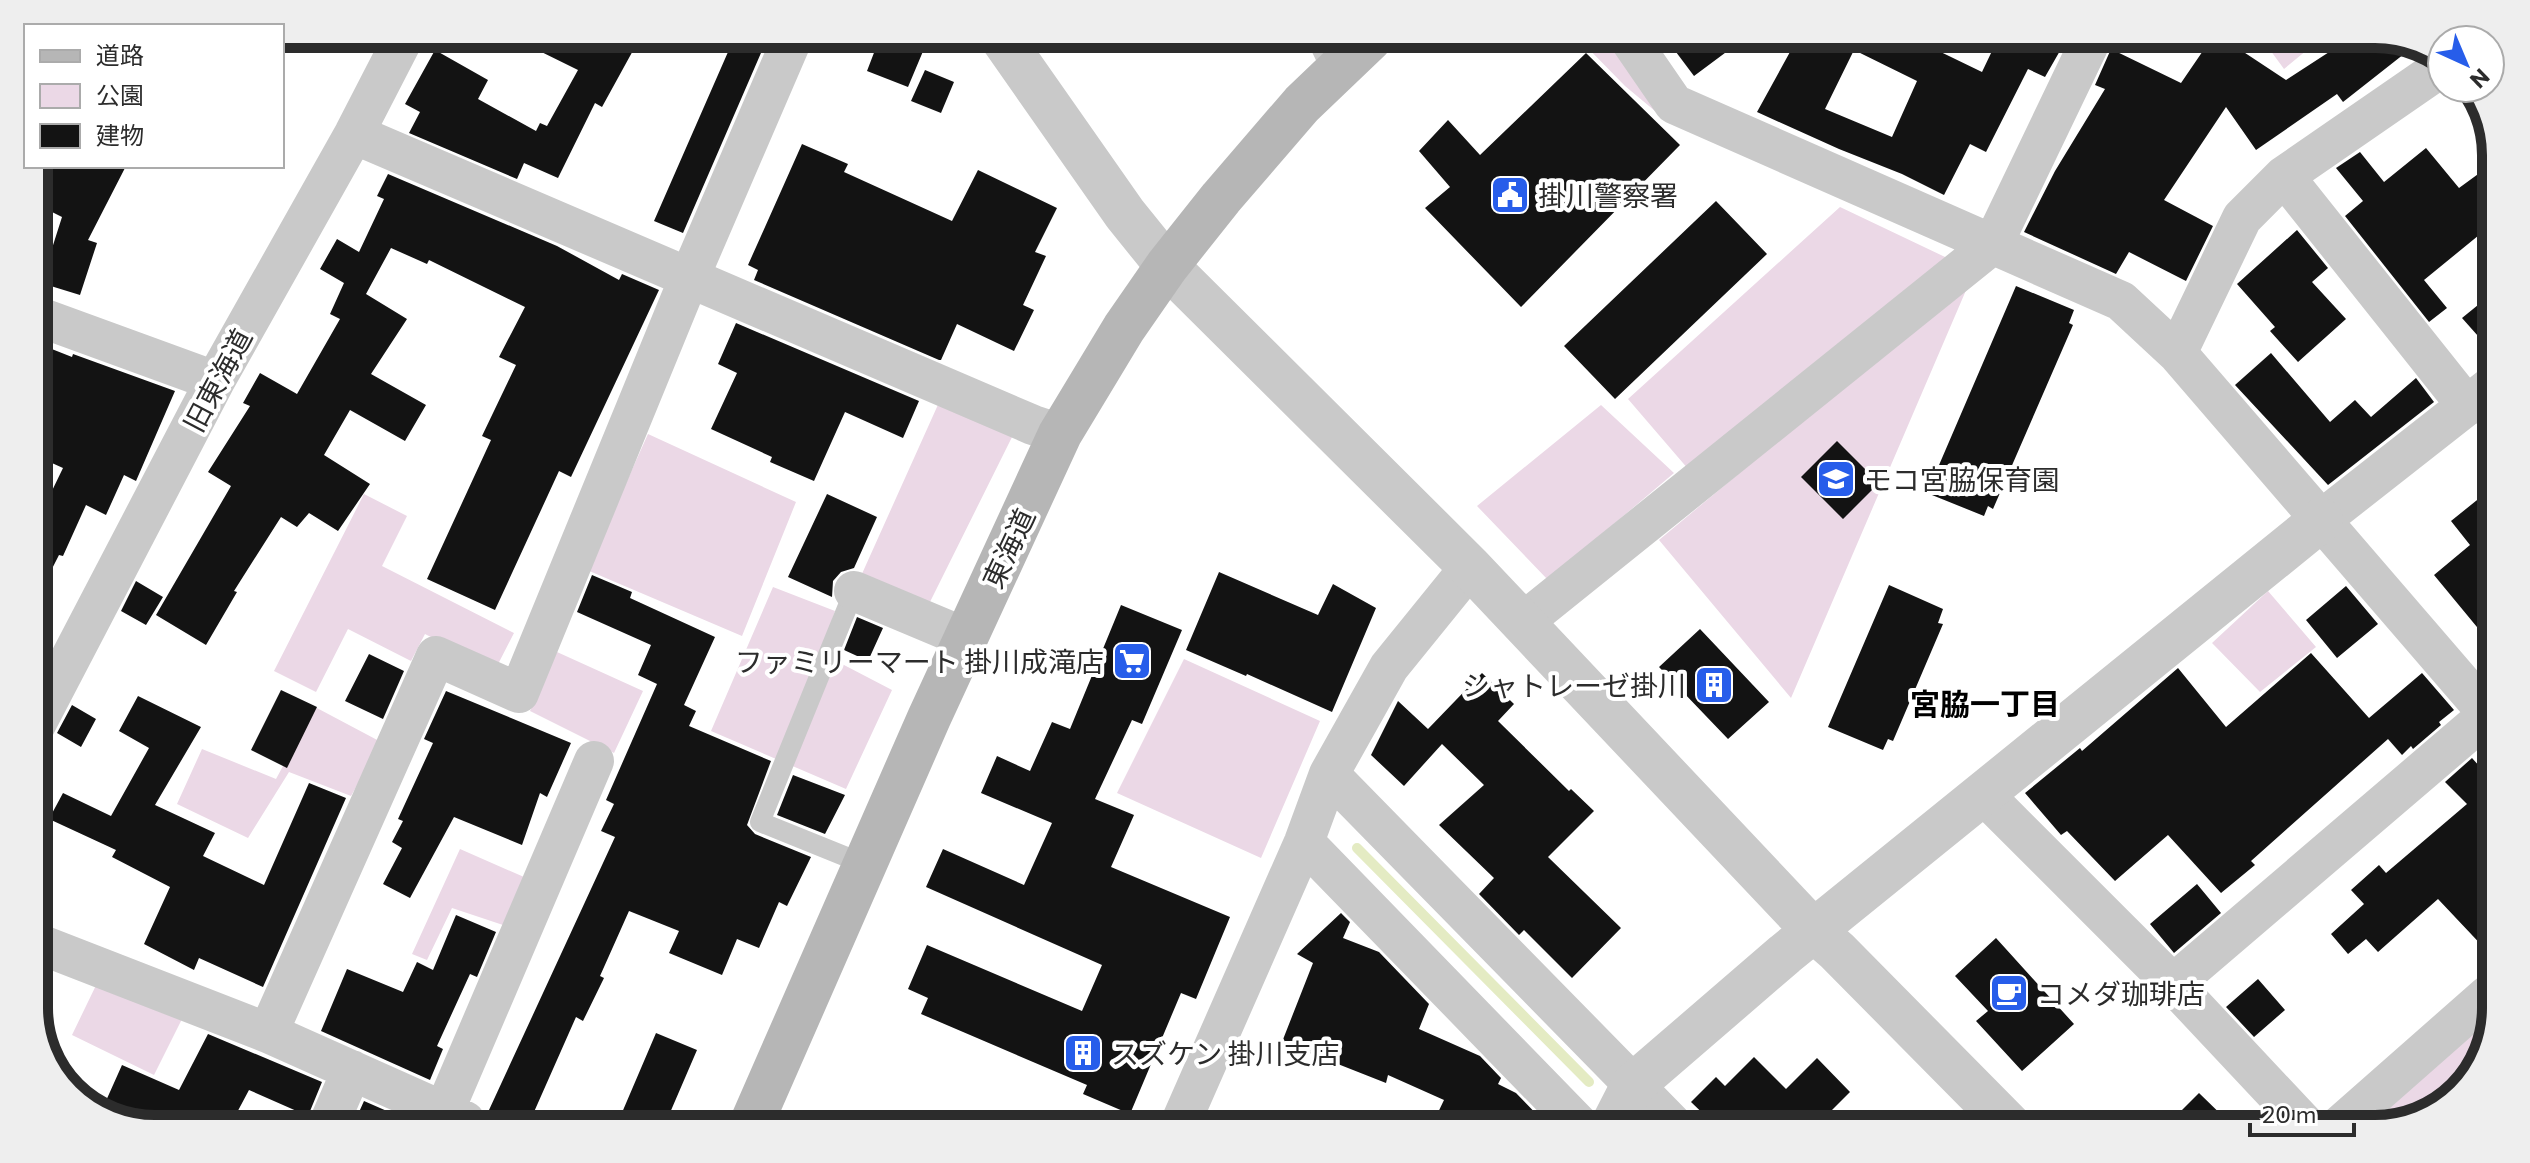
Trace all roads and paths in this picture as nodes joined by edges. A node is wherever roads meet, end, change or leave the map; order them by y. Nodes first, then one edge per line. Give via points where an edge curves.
1 (398, 48) edge
2 (788, 48) edge
3 (1009, 48) edge
4 (1346, 48) edge
5 (1636, 48) edge
6 (2087, 48) edge
7 (2426, 78) edge
8 (354, 134) junction
9 (2284, 176) junction
10 (1993, 244) junction
11 (1167, 266) junction
12 (690, 276) junction
13 (48, 320) edge
14 (2177, 353) junction
15 (215, 381) junction
16 (2480, 396) edge
17 (1060, 434) junction
18 (2321, 520) junction
19 (1470, 567) junction
20 (854, 591) joint
21 (1522, 623) junction
22 (966, 638) junction
23 (48, 701) edge
24 (2482, 706) edge
25 (2482, 720) edge
26 (594, 761) dead end
27 (1329, 774) junction
28 (1982, 793) junction
29 (1304, 842) junction
30 (864, 864) junction
31 (1813, 930) junction
32 (48, 947) edge
33 (2173, 984) junction
34 (2482, 1000) edge
35 (268, 1033) junction
36 (352, 1070) junction
37 (1633, 1085) junction
38 (333, 1115) edge
39 (443, 1115) edge
40 (450, 1115) edge
41 (755, 1115) edge
42 (1184, 1115) edge
43 (1569, 1115) edge
44 (1618, 1115) edge
45 (1663, 1115) edge
46 (1999, 1115) edge
47 (2296, 1115) edge
48 (2352, 1115) edge

1 - 8 street, 旧東海道
2 - 12 street
3 - 11 street
4 - 11 main road, 東海道
5 - 10 street via 1674,104
6 - 10 street
7 - 9 street
8 - 12 street
8 - 15 street, 旧東海道
9 - 14 street via 2242,218
9 - 16 street
10 - 14 street via 2121,301
10 - 21 street
11 - 17 main road, 東海道
11 - 19 street
12 - 17 street
12 - 35 street via 519,693 436,656
13 - 15 street
14 - 18 street
15 - 23 street, 旧東海道
16 - 18 street
17 - 22 main road, 東海道
18 - 24 street
18 - 28 street
19 - 21 street
19 - 27 street via 1389,667
20 - 22 street
20 - 30 lane via 760,822
21 - 31 street
22 - 30 main road, 東海道
25 - 33 street
26 - 40 street
27 - 29 street
27 - 37 street
28 - 31 street
28 - 33 street
29 - 42 street
29 - 43 street
30 - 41 main road, 東海道
31 - 37 street
31 - 46 street
32 - 35 street
33 - 47 street
34 - 48 street
35 - 36 street
36 - 38 street
36 - 39 street
37 - 44 street
37 - 45 street

